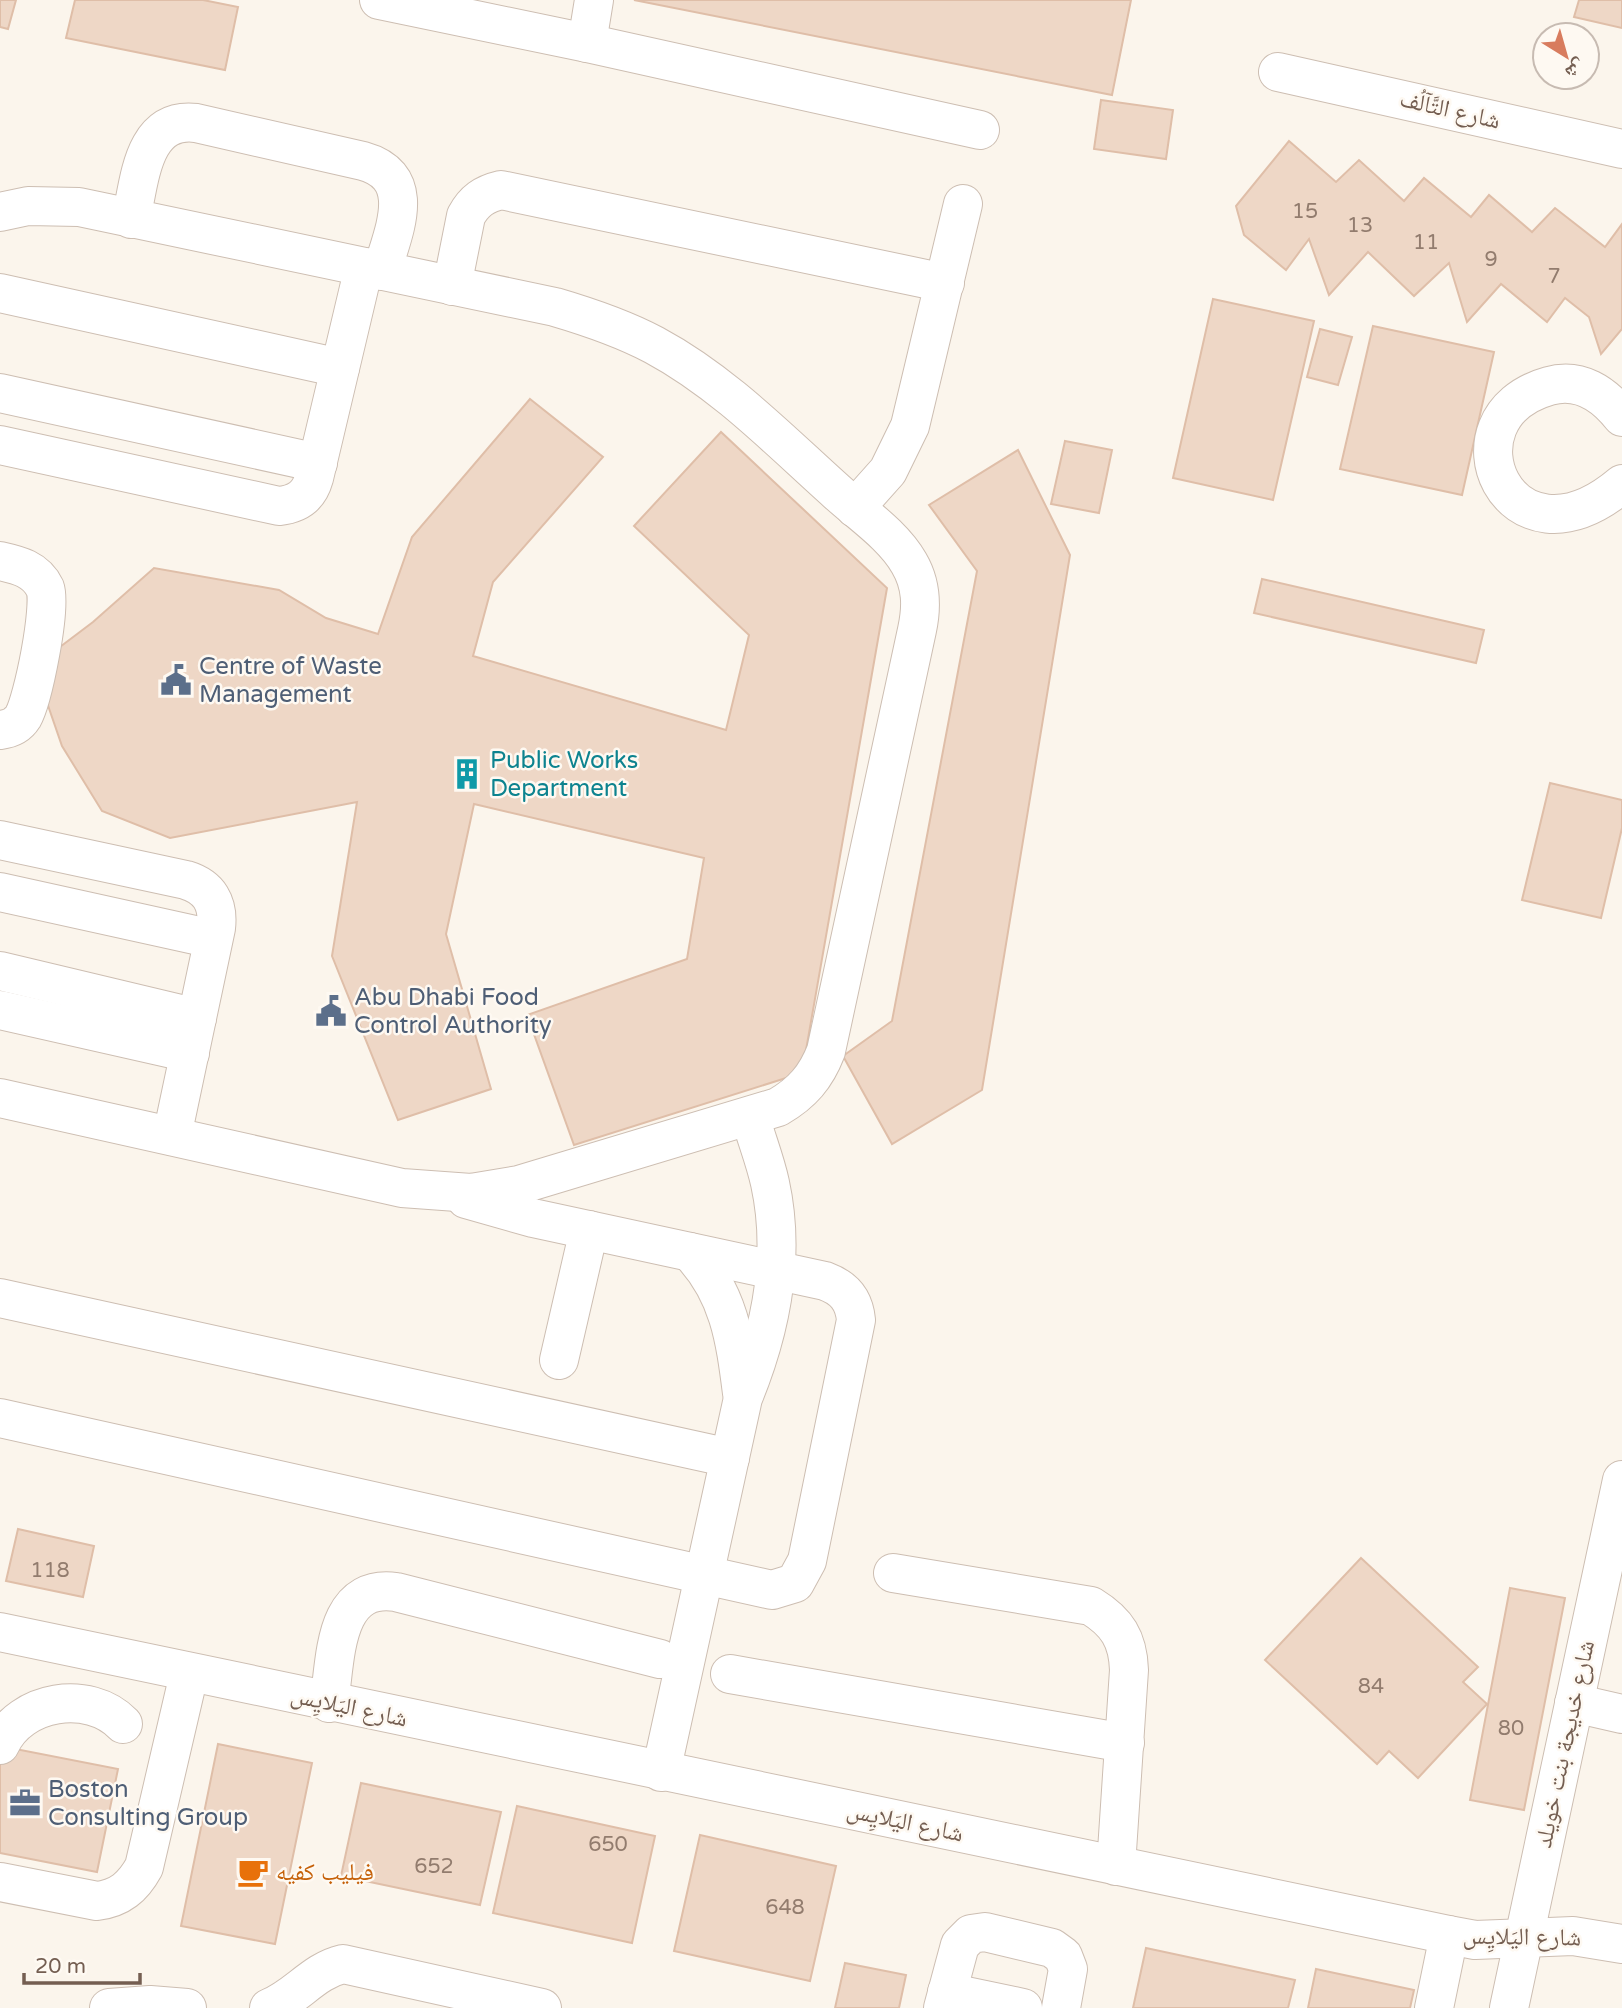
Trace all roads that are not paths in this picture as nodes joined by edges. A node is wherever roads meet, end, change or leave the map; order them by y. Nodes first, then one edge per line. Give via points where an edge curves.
1 (379, 0) edge
2 (594, 0) edge
3 (587, 43) junction
4 (1278, 72) dead end
5 (980, 130) dead end
6 (1622, 149) edge
7 (963, 204) dead end
8 (0, 212) edge
9 (131, 219) junction
10 (373, 269) junction
11 (945, 283) junction
12 (452, 286) junction
13 (0, 293) edge
14 (340, 368) junction
15 (0, 393) edge
16 (1622, 417) edge
17 (0, 445) edge
18 (318, 463) junction
19 (1622, 484) edge
20 (855, 508) junction
21 (0, 561) edge
22 (0, 730) edge
23 (0, 840) edge
24 (0, 892) edge
25 (213, 939) junction
26 (0, 971) edge
27 (0, 1010) edge
28 (193, 1035) junction
29 (0, 1098) edge
30 (750, 1115) junction
31 (172, 1136) junction
32 (448, 1193) junction
33 (589, 1230) junction
34 (690, 1252) junction
35 (775, 1270) junction
36 (0, 1298) edge
37 (559, 1360) dead end
38 (743, 1398) junction
39 (0, 1418) edge
40 (730, 1458) junction
41 (1622, 1480) edge
42 (893, 1573) dead end
43 (705, 1574) junction
44 (5, 1638) edge
45 (660, 1659) dead end
46 (189, 1674) junction
47 (730, 1674) dead end
48 (329, 1703) junction
49 (1574, 1703) junction
50 (1622, 1714) edge
51 (174, 1736) junction
52 (1125, 1743) junction
53 (0, 1745) edge
54 (661, 1772) junction
55 (1116, 1866) junction
56 (0, 1882) edge
57 (1449, 1936) junction
58 (1524, 1937) junction
59 (1622, 1944) edge
60 (945, 2000) edge
61 (109, 2008) edge
62 (187, 2008) edge
63 (269, 2008) edge
64 (542, 2008) edge
65 (1023, 2008) edge
66 (1061, 2008) edge
67 (1434, 2008) edge
68 (1509, 2008) edge

1 - 3 street
2 - 3 street
3 - 5 street
4 - 6 street, شارع التَّآلُف
7 - 11 street
8 - 9 street via 54,204
9 - 10 street
9 - 10 street via 155,136 173,124 196,123 363,161 382,170 396,186 399,208
10 - 12 street
10 - 14 street
11 - 12 street via 502,190 471,206
11 - 20 street via 910,426 888,471
12 - 20 street via 566,310 655,346 716,385
13 - 14 street
14 - 18 street
15 - 18 street
16 - 19 street via 1596,390 1558,383 1534,390 1508,410 1493,443 1496,473 1508,493 1536,512 1581,510 1601,502
17 - 18 street via 279,506 306,496
20 - 30 street via 911,565 921,613 826,1051 803,1090 778,1107
21 - 22 street via 20,565 39,579 45,589 47,613 27,708 16,725
23 - 25 street via 196,883 205,888 216,907
24 - 25 street
25 - 28 street
26 - 28 street
27 - 28 street
28 - 31 street
29 - 31 street
30 - 32 street via 519,1185
30 - 35 street via 769,1182
31 - 32 street via 402,1188
32 - 33 street
33 - 34 street
33 - 37 street
34 - 35 street
34 - 38 street via 715,1283 732,1320
35 - 38 street via 765,1335
35 - 43 street via 835,1285 845,1291 855,1309 807,1561 801,1577 780,1589
36 - 40 street
38 - 40 street
39 - 43 street
40 - 43 street
41 - 49 street, شارع خديجة بنت خويلد
42 - 52 street via 1091,1606 1108,1616 1121,1631 1128,1650
43 - 54 street
44 - 46 street, شارع اليَلايِس
45 - 48 street via 396,1592 373,1592 353,1602 342,1622
46 - 48 street, شارع اليَلايِس
46 - 51 street
47 - 52 street
48 - 54 street, شارع اليَلايِس
49 - 50 street
49 - 58 street, شارع خديجة بنت خويلد
51 - 53 street via 123,1724 80,1721 54,1708 21,1718
51 - 56 street via 144,1867 130,1888 97,1901
52 - 55 street
54 - 55 street, شارع اليَلايِس
55 - 57 street, شارع اليَلايِس
57 - 58 street, شارع اليَلايِس via 1475,1940
57 - 67 street
58 - 59 street, شارع اليَلايِس via 1573,1936
58 - 68 street, شارع خديجة بنت خويلد
60 - 65 street
60 - 66 street via 960,1945 971,1934 985,1932 1052,1948 1063,1955 1068,1969
61 - 62 street
63 - 64 street via 296,1993 319,1972 343,1964

